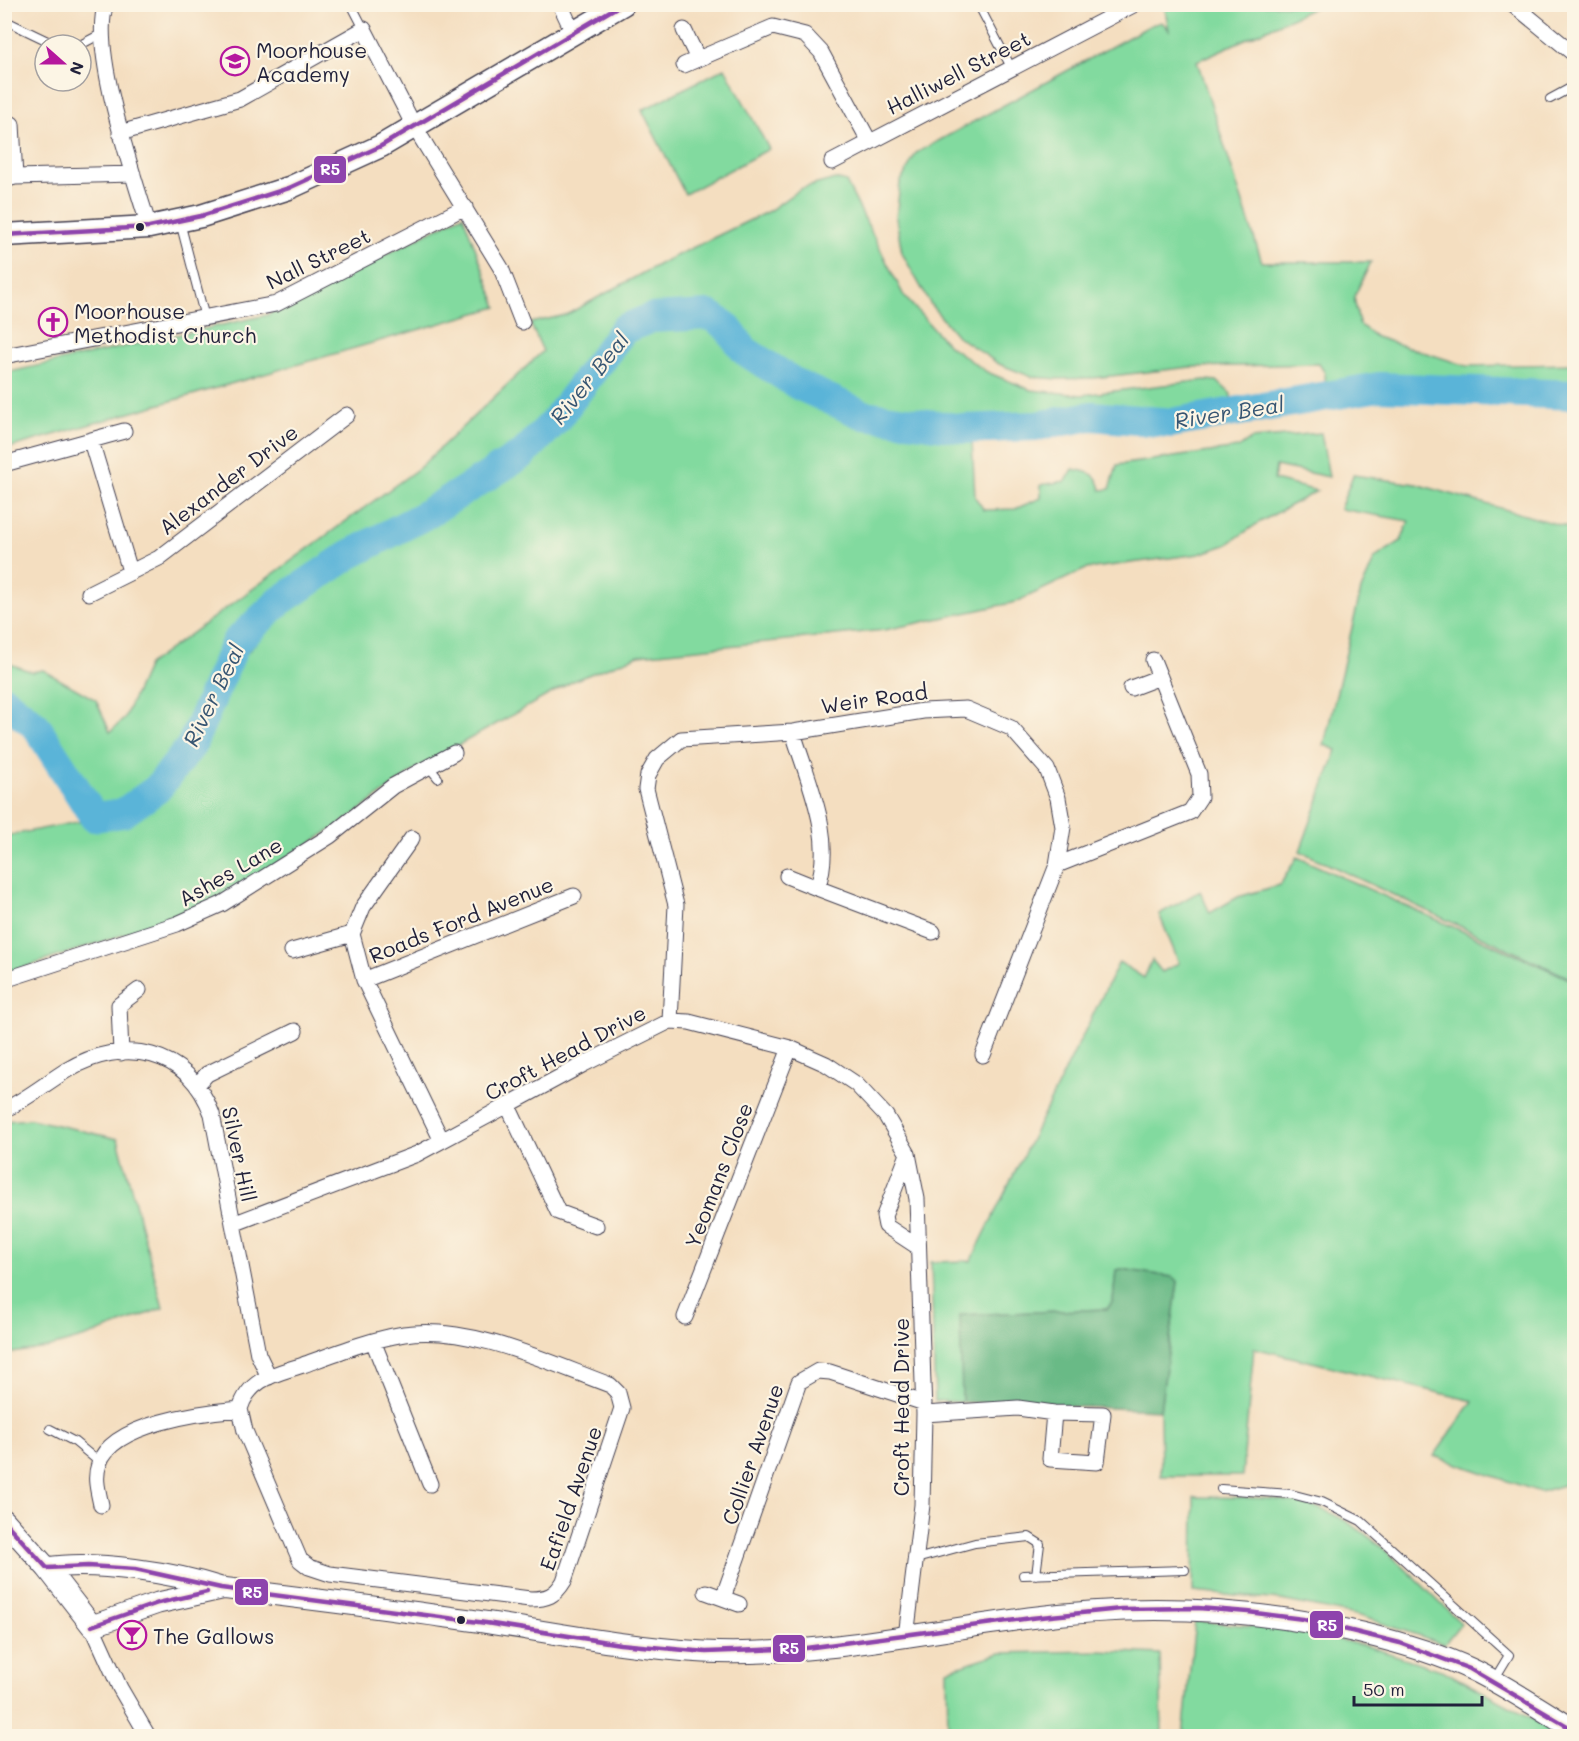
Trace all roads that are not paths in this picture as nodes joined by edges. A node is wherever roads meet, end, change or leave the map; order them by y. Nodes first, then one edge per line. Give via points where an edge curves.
1 (106, 4) edge
2 (351, 4) edge
3 (560, 4) edge
4 (623, 4) edge
5 (978, 4) edge
6 (1135, 4) edge
7 (1514, 4) edge
8 (4, 20) edge
9 (364, 29) junction
10 (684, 30) dead end
11 (573, 32) junction
12 (33, 34) edge
13 (101, 34) junction
14 (93, 38) edge
15 (1575, 54) edge
16 (1012, 69) junction
17 (1575, 86) edge
18 (1550, 99) dead end
19 (12, 124) dead end
20 (414, 126) junction
21 (120, 133) junction
22 (869, 141) junction
23 (832, 162) dead end
24 (133, 174) junction
25 (10, 179) edge
26 (465, 207) junction
27 (180, 220) junction
28 (149, 227) junction
29 (4, 235) edge
30 (205, 318) junction
31 (522, 322) dead end
32 (4, 356) edge
33 (347, 415) dead end
34 (124, 431) dead end
35 (91, 441) junction
36 (4, 464) edge
37 (130, 571) junction
38 (89, 593) dead end
39 (1153, 660) dead end
40 (1160, 677) junction
41 (1131, 688) dead end
42 (793, 732) junction
43 (454, 753) dead end
44 (428, 765) junction
45 (438, 778) dead end
46 (412, 838) dead end
47 (1057, 865) junction
48 (787, 876) dead end
49 (817, 888) junction
50 (574, 896) dead end
51 (933, 932) dead end
52 (352, 934) junction
53 (292, 951) dead end
54 (4, 980) edge
55 (364, 980) junction
56 (139, 990) dead end
57 (670, 1021) junction
58 (295, 1031) dead end
59 (790, 1048) junction
60 (121, 1053) junction
61 (983, 1055) dead end
62 (197, 1085) junction
63 (508, 1106) junction
64 (5, 1109) edge
65 (441, 1139) junction
66 (908, 1154) junction
67 (233, 1224) junction
68 (596, 1226) dead end
69 (918, 1247) junction
70 (685, 1317) dead end
71 (373, 1341) junction
72 (269, 1377) junction
73 (924, 1408) junction
74 (240, 1409) junction
75 (1054, 1413) junction
76 (50, 1429) dead end
77 (99, 1462) junction
78 (430, 1484) dead end
79 (1221, 1489) dead end
80 (101, 1505) dead end
81 (4, 1520) edge
82 (916, 1559) junction
83 (47, 1568) junction
84 (1185, 1570) dead end
85 (1023, 1575) dead end
86 (1036, 1575) junction
87 (221, 1588) junction
88 (706, 1592) dead end
89 (723, 1598) junction
90 (739, 1604) dead end
91 (92, 1626) junction
92 (906, 1636) junction
93 (1494, 1681) junction
94 (1575, 1730) edge
95 (144, 1735) edge

1 - 13 street
2 - 9 lane
3 - 11 street
4 - 11 main road
5 - 16 lane
6 - 16 street, Halliwell Street
7 - 15 street
8 - 12 lane
9 - 20 street
9 - 21 street via 240,99
10 - 22 street via 691,62 773,27 805,35 821,52
11 - 20 main road
13 - 14 lane
13 - 21 street
16 - 22 street, Halliwell Street
17 - 18 lane
19 - 25 street
20 - 26 street
20 - 27 main road via 381,146 289,188
21 - 24 street
22 - 23 street, Halliwell Street
24 - 25 street
24 - 28 street
26 - 30 street, Nall Street via 276,304
26 - 31 street via 501,268
27 - 28 main road
27 - 30 lane
28 - 29 main road
30 - 32 street, Nall Street
33 - 37 street, Alexander Drive via 159,558
34 - 35 street
35 - 36 street
35 - 37 street
37 - 38 street, Alexander Drive
39 - 40 street
40 - 41 street
40 - 47 street via 1198,774 1200,797 1190,812
42 - 47 street, Weir Road via 922,711 966,709 1011,728 1047,769 1058,798 1063,827
42 - 49 street via 823,835 822,874
42 - 57 street, Weir Road via 681,739 657,759 648,775 646,789 676,905
43 - 44 street, Ashes Lane
44 - 45 lane
44 - 54 street, Ashes Lane via 393,786 330,836 222,904 177,924
46 - 52 street via 363,907
47 - 61 street, Weir Road
48 - 49 street
49 - 51 street
50 - 55 street, Roads Ford Avenue
52 - 53 street
52 - 55 street
55 - 65 street
56 - 60 street via 119,1005
57 - 59 street, Croft Head Drive
57 - 63 street, Croft Head Drive
58 - 62 street via 207,1074
59 - 66 street, Croft Head Drive via 826,1064 855,1084 886,1116
59 - 70 street, Yeomans Close
60 - 62 street, Silver Hill via 160,1055 181,1068
60 - 64 street, Silver Hill via 90,1059 67,1070
62 - 67 street, Silver Hill via 212,1114
63 - 65 street, Croft Head Drive
63 - 68 street via 558,1212
65 - 67 street, Croft Head Drive via 417,1154
66 - 69 street, Croft Head Drive via 917,1200
66 - 69 street via 884,1216 886,1226
67 - 72 street, Silver Hill via 258,1354
69 - 73 street, Croft Head Drive
71 - 72 street, Eafield Avenue
71 - 74 street, Eafield Avenue via 406,1334 466,1338 534,1357 610,1385 618,1394 622,1408 618,1424 567,1574 553,1595 530,1599 330,1574 309,1567 300,1560 245,1431
71 - 78 street
72 - 74 street via 250,1388
73 - 75 street via 1018,1408
73 - 82 street, Croft Head Drive via 922,1504
73 - 89 street, Collier Avenue via 830,1372 818,1371 799,1382
74 - 77 street via 196,1412 123,1436
75 - 75 street via 1050,1459 1097,1462 1103,1414
76 - 77 lane via 75,1442
77 - 80 street via 95,1478
79 - 93 lane via 1291,1494 1322,1502 1361,1521 1509,1655
81 - 83 main road
82 - 86 lane via 975,1543 1029,1537 1040,1544
82 - 92 street, Croft Head Drive
83 - 87 main road via 86,1565 195,1580
83 - 91 main road
84 - 86 lane
85 - 86 lane
87 - 91 main road via 158,1603
87 - 92 main road via 620,1644 706,1652 806,1648
88 - 89 street
89 - 90 street
91 - 95 street
92 - 93 main road via 1065,1614 1208,1609 1303,1619 1400,1643
93 - 94 main road

